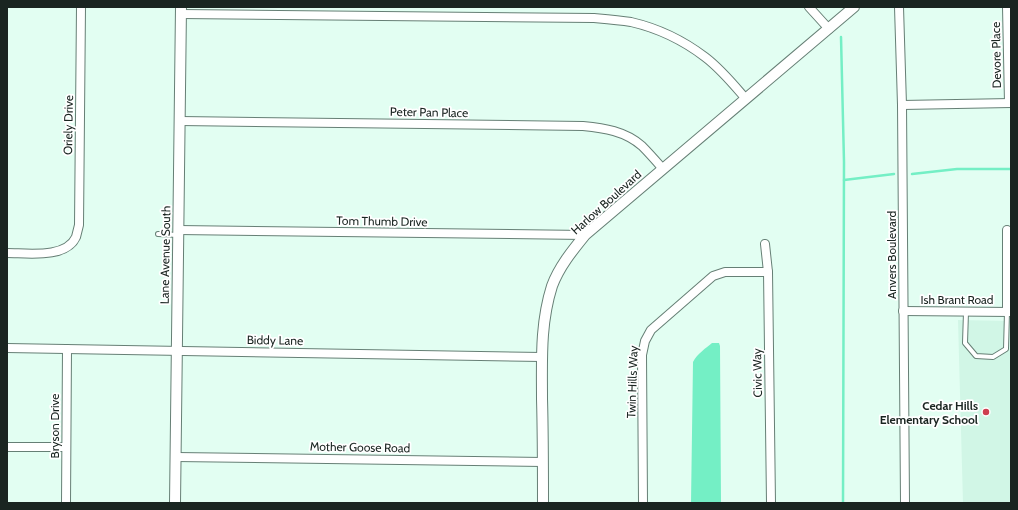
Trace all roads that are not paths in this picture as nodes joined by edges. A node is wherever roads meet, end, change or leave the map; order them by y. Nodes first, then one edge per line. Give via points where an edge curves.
1 (81, 7) edge
2 (809, 7) edge
3 (854, 7) edge
4 (900, 7) edge
5 (1007, 7) edge
6 (181, 11) edge
7 (829, 29) junction
8 (746, 99) junction
9 (1010, 103) edge
10 (902, 105) junction
11 (180, 121) junction
12 (663, 169) junction
13 (1007, 230) dead end
14 (178, 232) junction
15 (158, 234) dead end
16 (585, 235) junction
17 (765, 244) dead end
18 (7, 253) edge
19 (768, 272) junction
20 (903, 311) junction
21 (966, 312) junction
22 (1009, 312) edge
23 (1009, 334) edge
24 (7, 348) edge
25 (67, 349) junction
26 (177, 351) junction
27 (542, 357) junction
28 (7, 447) edge
29 (66, 447) junction
30 (176, 458) junction
31 (543, 462) junction
32 (66, 503) edge
33 (175, 503) edge
34 (543, 503) edge
35 (643, 503) edge
36 (770, 503) edge
37 (905, 503) edge

1 - 18 street, Oriely Drive via 76,236 64,250 52,253
2 - 7 street
3 - 7 street, Harlow Boulevard
4 - 10 street, Anvers Boulevard
5 - 9 street, Devore Place
6 - 8 street via 619,20 646,27 686,44 727,77
6 - 11 street, Lane Avenue South
7 - 8 street, Harlow Boulevard
8 - 12 street, Harlow Boulevard
9 - 10 street
10 - 20 street, Anvers Boulevard
11 - 12 street, Peter Pan Place via 599,127 632,138
11 - 14 street, Lane Avenue South
12 - 16 street, Harlow Boulevard
13 - 22 street
14 - 15 lane
14 - 16 street, Tom Thumb Drive
14 - 26 street, Lane Avenue South
16 - 27 street, Harlow Boulevard via 561,267 553,285 543,326
17 - 19 street, Civic Way
19 - 35 street, Twin Hills Way via 725,272 713,276 651,330 645,341 642,355
19 - 36 street, Civic Way
20 - 21 street, Ish Brant Road
20 - 37 street, Anvers Boulevard
21 - 22 street, Ish Brant Road
21 - 23 lane via 965,343 976,356 993,357 1006,349
22 - 23 lane
24 - 25 street, Biddy Lane
25 - 26 street, Biddy Lane
25 - 29 street, Bryson Drive
26 - 27 street, Biddy Lane
26 - 30 street, Lane Avenue South
27 - 31 street, Harlow Boulevard
28 - 29 street
29 - 32 street, Bryson Drive
30 - 31 street, Mother Goose Road
30 - 33 street, Lane Avenue South
31 - 34 street, Harlow Boulevard

